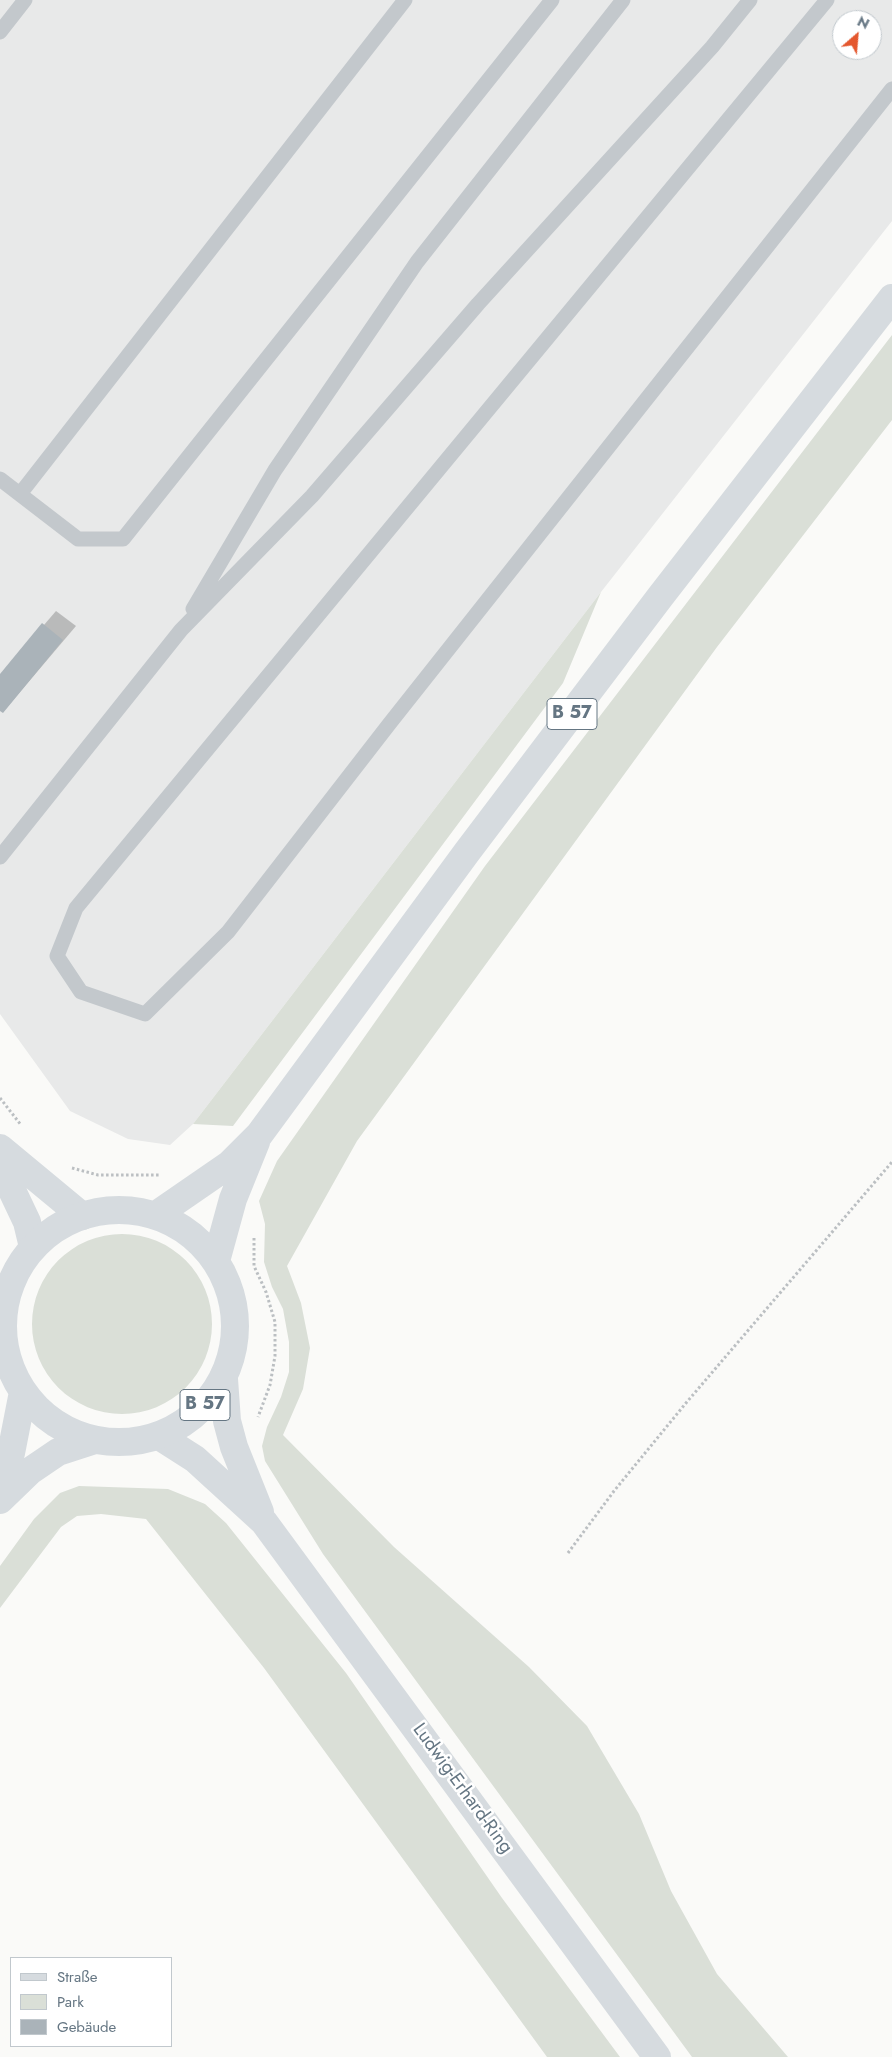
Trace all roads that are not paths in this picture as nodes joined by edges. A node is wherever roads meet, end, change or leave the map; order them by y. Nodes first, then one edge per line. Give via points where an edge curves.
1 (25, 0) edge
2 (405, 0) edge
3 (552, 0) edge
4 (624, 0) edge
5 (750, 0) edge
6 (827, 0) edge
7 (0, 32) edge
8 (892, 89) edge
9 (892, 298) edge
10 (0, 479) edge
11 (20, 494) junction
12 (181, 630) junction
13 (0, 857) edge
14 (259, 1135) junction
15 (0, 1148) edge
16 (0, 1165) edge
17 (156, 1215) junction
18 (82, 1216) junction
19 (33, 1247) junction
20 (216, 1261) junction
21 (224, 1379) junction
22 (23, 1392) junction
23 (159, 1436) junction
24 (94, 1440) junction
25 (0, 1486) edge
26 (0, 1500) edge
27 (264, 1522) junction
28 (657, 2057) edge

1 - 7 lane
2 - 11 lane
3 - 11 lane via 123,539 78,539
4 - 12 lane via 417,262 275,470
5 - 12 lane via 712,47 478,304 312,496
6 - 8 lane via 76,908 57,956 81,992 145,1014 228,932
9 - 14 main road, B 57 via 654,605
10 - 11 lane
12 - 13 lane
14 - 17 main road, B 57 via 230,1164
14 - 20 main road, B 57 via 233,1200
15 - 18 main road
16 - 19 main road via 27,1222
17 - 18 main road, B 57 via 123,1209
17 - 20 main road, B 57 via 186,1230
18 - 19 main road, B 57 via 58,1226
19 - 22 main road, B 57 via 12,1280 3,1317 6,1356
20 - 21 main road, B 57 via 227,1282 236,1314 234,1348
21 - 23 main road, B 57 via 207,1404 185,1423
21 - 27 main road, Ludwig-Erhard-Ring via 227,1421 234,1448
22 - 24 main road, B 57 via 42,1414 67,1431
22 - 25 main road via 11,1453
23 - 24 main road, B 57 via 127,1442
23 - 27 main road, Ludwig-Erhard-Ring via 195,1459
24 - 26 main road, B 57 via 58,1452 30,1471
27 - 28 main road, Ludwig-Erhard-Ring

